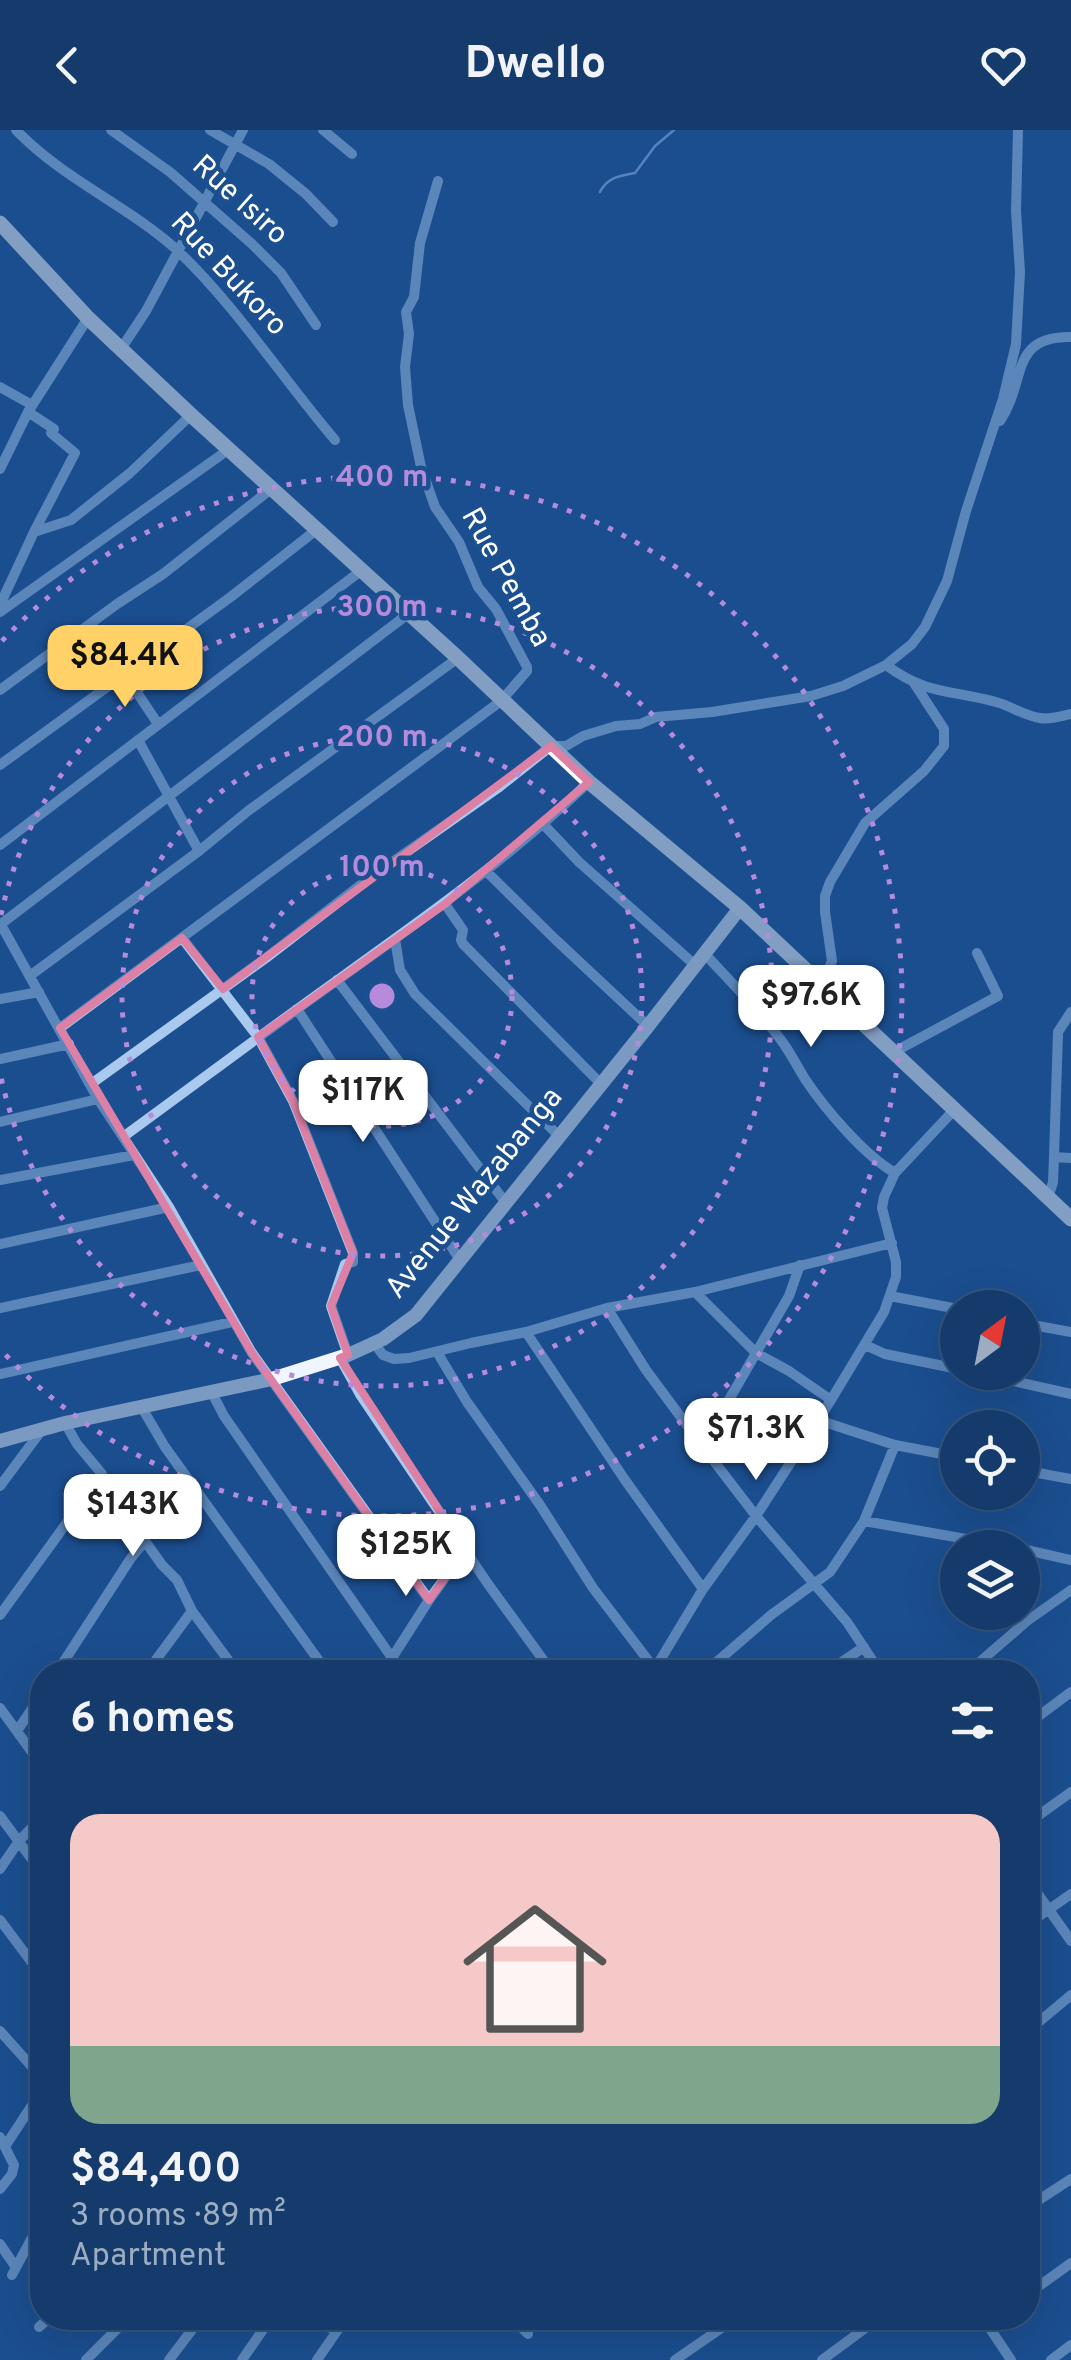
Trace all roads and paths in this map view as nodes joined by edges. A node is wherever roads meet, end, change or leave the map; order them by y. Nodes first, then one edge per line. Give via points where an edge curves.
1 (16, 130) edge
2 (110, 130) edge
3 (210, 130) edge
4 (243, 130) edge
5 (323, 130) edge
6 (1018, 130) edge
7 (234, 146) junction
8 (352, 154) dead end
9 (438, 181) dead end
10 (205, 203) junction
11 (333, 222) dead end
12 (0, 223) edge
13 (178, 251) junction
14 (88, 318) junction
15 (316, 325) dead end
16 (1071, 336) edge
17 (122, 349) junction
18 (0, 387) edge
19 (30, 408) junction
20 (190, 416) junction
21 (993, 431) junction
22 (335, 440) dead end
23 (228, 450) junction
24 (0, 468) edge
25 (271, 489) junction
26 (316, 531) junction
27 (34, 532) junction
28 (362, 570) junction
29 (0, 608) edge
30 (408, 614) junction
31 (458, 658) junction
32 (886, 665) junction
33 (124, 673) junction
34 (914, 683) junction
35 (0, 690) edge
36 (501, 701) junction
37 (1071, 714) edge
38 (158, 724) junction
39 (138, 740) junction
40 (551, 746) junction
41 (0, 766) edge
42 (589, 782) junction
43 (168, 795) junction
44 (544, 825) junction
45 (0, 845) edge
46 (199, 851) junction
47 (486, 871) junction
48 (446, 904) junction
49 (740, 908) junction
50 (0, 924) edge
51 (4, 937) edge
52 (182, 938) junction
53 (395, 939) junction
54 (977, 953) dead end
55 (700, 959) junction
56 (31, 975) junction
57 (337, 980) junction
58 (822, 986) junction
59 (224, 989) junction
60 (39, 992) junction
61 (0, 999) edge
62 (297, 1009) junction
63 (1071, 1012) edge
64 (648, 1026) junction
65 (60, 1028) junction
66 (258, 1038) junction
67 (69, 1044) junction
68 (894, 1052) junction
69 (0, 1059) edge
70 (91, 1084) junction
71 (601, 1084) junction
72 (98, 1099) junction
73 (955, 1109) junction
74 (0, 1122) edge
75 (559, 1136) junction
76 (123, 1137) junction
77 (134, 1154) junction
78 (1054, 1156) junction
79 (1071, 1158) edge
80 (895, 1173) junction
81 (0, 1180) edge
82 (1048, 1198) junction
83 (506, 1204) junction
84 (168, 1207) junction
85 (1071, 1219) edge
86 (892, 1243) junction
87 (0, 1244) edge
88 (460, 1260) junction
89 (202, 1264) junction
90 (800, 1265) junction
91 (695, 1292) junction
92 (890, 1296) junction
93 (940, 1306) edge
94 (0, 1308) edge
95 (607, 1308) junction
96 (232, 1322) junction
97 (1040, 1326) edge
98 (526, 1332) junction
99 (1071, 1332) edge
100 (374, 1343) junction
101 (865, 1346) junction
102 (438, 1352) junction
103 (756, 1353) junction
104 (344, 1356) junction
105 (940, 1365) edge
106 (0, 1374) edge
107 (272, 1380) junction
108 (1040, 1387) edge
109 (212, 1392) junction
110 (1071, 1394) edge
111 (831, 1400) junction
112 (142, 1408) junction
113 (818, 1420) junction
114 (64, 1423) junction
115 (41, 1431) junction
116 (0, 1441) edge
117 (700, 1443) junction
118 (894, 1445) junction
119 (940, 1454) edge
120 (1040, 1473) edge
121 (102, 1474) junction
122 (1071, 1479) edge
123 (0, 1486) edge
124 (756, 1516) junction
125 (864, 1521) junction
126 (940, 1534) edge
127 (145, 1541) junction
128 (465, 1550) junction
129 (1040, 1553) edge
130 (1071, 1560) edge
131 (813, 1585) junction
132 (703, 1589) junction
133 (1071, 1590) edge
134 (428, 1600) junction
135 (192, 1611) junction
136 (0, 1615) edge
137 (864, 1646) junction
138 (392, 1658) joint
139 (65, 1660) edge
140 (156, 1660) edge
141 (228, 1660) edge
142 (318, 1660) edge
143 (543, 1660) edge
144 (646, 1660) edge
145 (662, 1660) edge
146 (718, 1660) edge
147 (844, 1660) edge
148 (873, 1660) edge
149 (983, 1660) edge
150 (1071, 1692) edge
151 (0, 1708) edge
152 (30, 1712) edge
153 (1040, 1715) edge
154 (18, 1731) junction
155 (30, 1748) edge
156 (1071, 1792) edge
157 (1040, 1815) edge
158 (0, 1816) edge
159 (30, 1830) edge
160 (19, 1841) junction
161 (30, 1856) edge
162 (0, 1869) edge
163 (1071, 1894) edge
164 (1040, 1897) edge
165 (1048, 1908) junction
166 (1040, 1914) edge
167 (0, 1920) edge
168 (1071, 1941) edge
169 (30, 1960) edge
170 (1071, 1995) edge
171 (1040, 2021) edge
172 (0, 2031) edge
173 (30, 2065) edge
174 (30, 2105) edge
175 (2, 2141) edge
176 (1071, 2179) edge
177 (0, 2189) edge
178 (1040, 2199) edge
179 (0, 2244) edge
180 (30, 2246) edge
181 (1071, 2263) edge
182 (1040, 2285) edge
183 (116, 2330) edge
184 (192, 2330) edge
185 (263, 2330) edge
186 (336, 2330) edge
187 (524, 2330) edge
188 (719, 2330) edge
189 (863, 2330) edge
190 (994, 2330) edge
191 (528, 2334) dead end
192 (1071, 2344) edge
193 (86, 2360) edge
194 (169, 2360) edge
195 (242, 2360) edge
196 (317, 2360) edge
197 (676, 2360) edge
198 (822, 2360) edge
199 (1011, 2360) edge
200 (1051, 2360) edge

1 - 13 street, Rue Bukoro
2 - 10 street, Rue Isiro
3 - 7 street
4 - 7 street
5 - 8 street
6 - 21 street via 1016,344
7 - 10 street
7 - 11 street via 269,164
9 - 36 street, Rue Pemba via 406,312 408,405 435,507 527,667
10 - 13 street
10 - 15 street, Rue Isiro via 281,273
12 - 14 highway
13 - 17 street
13 - 22 street, Rue Bukoro
14 - 17 highway
14 - 19 street
16 - 21 street via 1042,340 1024,356 1014,396
17 - 20 highway
18 - 19 street
19 - 24 street
19 - 27 street via 75,453
20 - 23 highway
20 - 27 street via 71,520
21 - 32 street via 947,581 925,627
23 - 25 highway
23 - 29 street
25 - 26 highway
25 - 35 street
26 - 28 highway
26 - 33 street
27 - 29 street
28 - 30 highway
28 - 38 street
30 - 31 highway
30 - 43 street
31 - 36 highway
31 - 46 street
32 - 34 street
32 - 40 street via 811,696 656,717
33 - 38 street
33 - 41 street
34 - 37 street via 1041,718
34 - 58 street via 944,729 944,746 865,823 830,882 824,912 832,961
36 - 40 highway
36 - 52 street
38 - 39 street
39 - 43 street
39 - 45 street
40 - 42 highway
40 - 59 street
42 - 44 street
42 - 49 highway
43 - 46 street
43 - 50 street
44 - 47 street
44 - 55 street via 579,862
46 - 56 street
47 - 48 street
47 - 64 street
48 - 53 street
48 - 71 street via 463,930 463,944
49 - 55 main road, Avenue Wazabanga
49 - 58 highway
50 - 51 street
51 - 56 street
52 - 59 street
52 - 65 street
53 - 57 street
53 - 75 street via 400,970 415,994
54 - 68 street via 998,996
55 - 64 main road, Avenue Wazabanga
55 - 80 street via 760,1013 826,1106
56 - 60 street
57 - 62 street
57 - 83 street
58 - 68 highway
59 - 66 street
59 - 70 street
60 - 61 street
60 - 65 street
62 - 66 street
62 - 88 street
63 - 78 street via 1058,1032
64 - 71 main road, Avenue Wazabanga
65 - 67 street
66 - 76 street
66 - 104 street via 293,1101 353,1253 331,1306
67 - 69 street
67 - 70 street
68 - 73 highway
70 - 72 street
71 - 75 main road, Avenue Wazabanga
72 - 74 street
72 - 76 street
73 - 80 street
73 - 82 highway
75 - 83 main road, Avenue Wazabanga
76 - 77 street
77 - 81 street
77 - 84 street
78 - 79 street
78 - 82 street
80 - 86 street via 882,1208
82 - 85 highway
83 - 88 main road, Avenue Wazabanga
84 - 87 street
84 - 89 street
86 - 90 street
86 - 92 street via 896,1277
88 - 100 main road, Avenue Wazabanga via 416,1315
89 - 94 street
89 - 96 street
90 - 91 street
90 - 103 street
91 - 95 street
91 - 103 street
92 - 93 street
92 - 101 street
95 - 98 street
95 - 117 street
96 - 106 street
96 - 107 street
97 - 99 street
98 - 102 street
98 - 132 street
100 - 102 street via 394,1359
100 - 104 main road, Avenue Wazabanga
101 - 105 street
101 - 111 street
102 - 144 street
103 - 111 street
103 - 117 street
104 - 107 main road, Avenue Wazabanga
104 - 128 street via 361,1396
107 - 109 main road, Avenue Wazabanga
107 - 134 street
108 - 110 street
109 - 112 main road, Avenue Wazabanga
109 - 138 street
111 - 113 street
112 - 114 main road, Avenue Wazabanga
112 - 142 street
113 - 118 street
113 - 124 street
114 - 115 main road, Avenue Wazabanga
114 - 121 street
115 - 116 main road, Avenue Wazabanga
115 - 123 street
117 - 124 street
118 - 119 street
118 - 125 street
120 - 122 street
121 - 127 street via 104,1492
121 - 136 street
124 - 131 street
124 - 132 street
125 - 126 street
125 - 131 street via 830,1572
127 - 135 street
127 - 139 street
128 - 134 street
128 - 143 street
129 - 130 street
131 - 137 street
131 - 146 street
132 - 145 street
133 - 149 street
134 - 138 street
135 - 140 street
135 - 141 street
137 - 147 street
137 - 148 street
150 - 153 street
151 - 154 street
152 - 154 street
154 - 155 street
156 - 157 street
158 - 160 street
159 - 160 street
160 - 161 street
160 - 162 street
163 - 165 street
164 - 165 street
165 - 166 street
165 - 168 street
167 - 169 street
170 - 171 street
172 - 173 street
174 - 175 street
175 - 177 street via 14,2165
176 - 178 street
179 - 180 street via 13,2271
181 - 182 street
183 - 193 street
184 - 194 street
185 - 195 street
186 - 196 street
187 - 191 street
188 - 197 street
189 - 198 street
190 - 199 street
192 - 200 street

